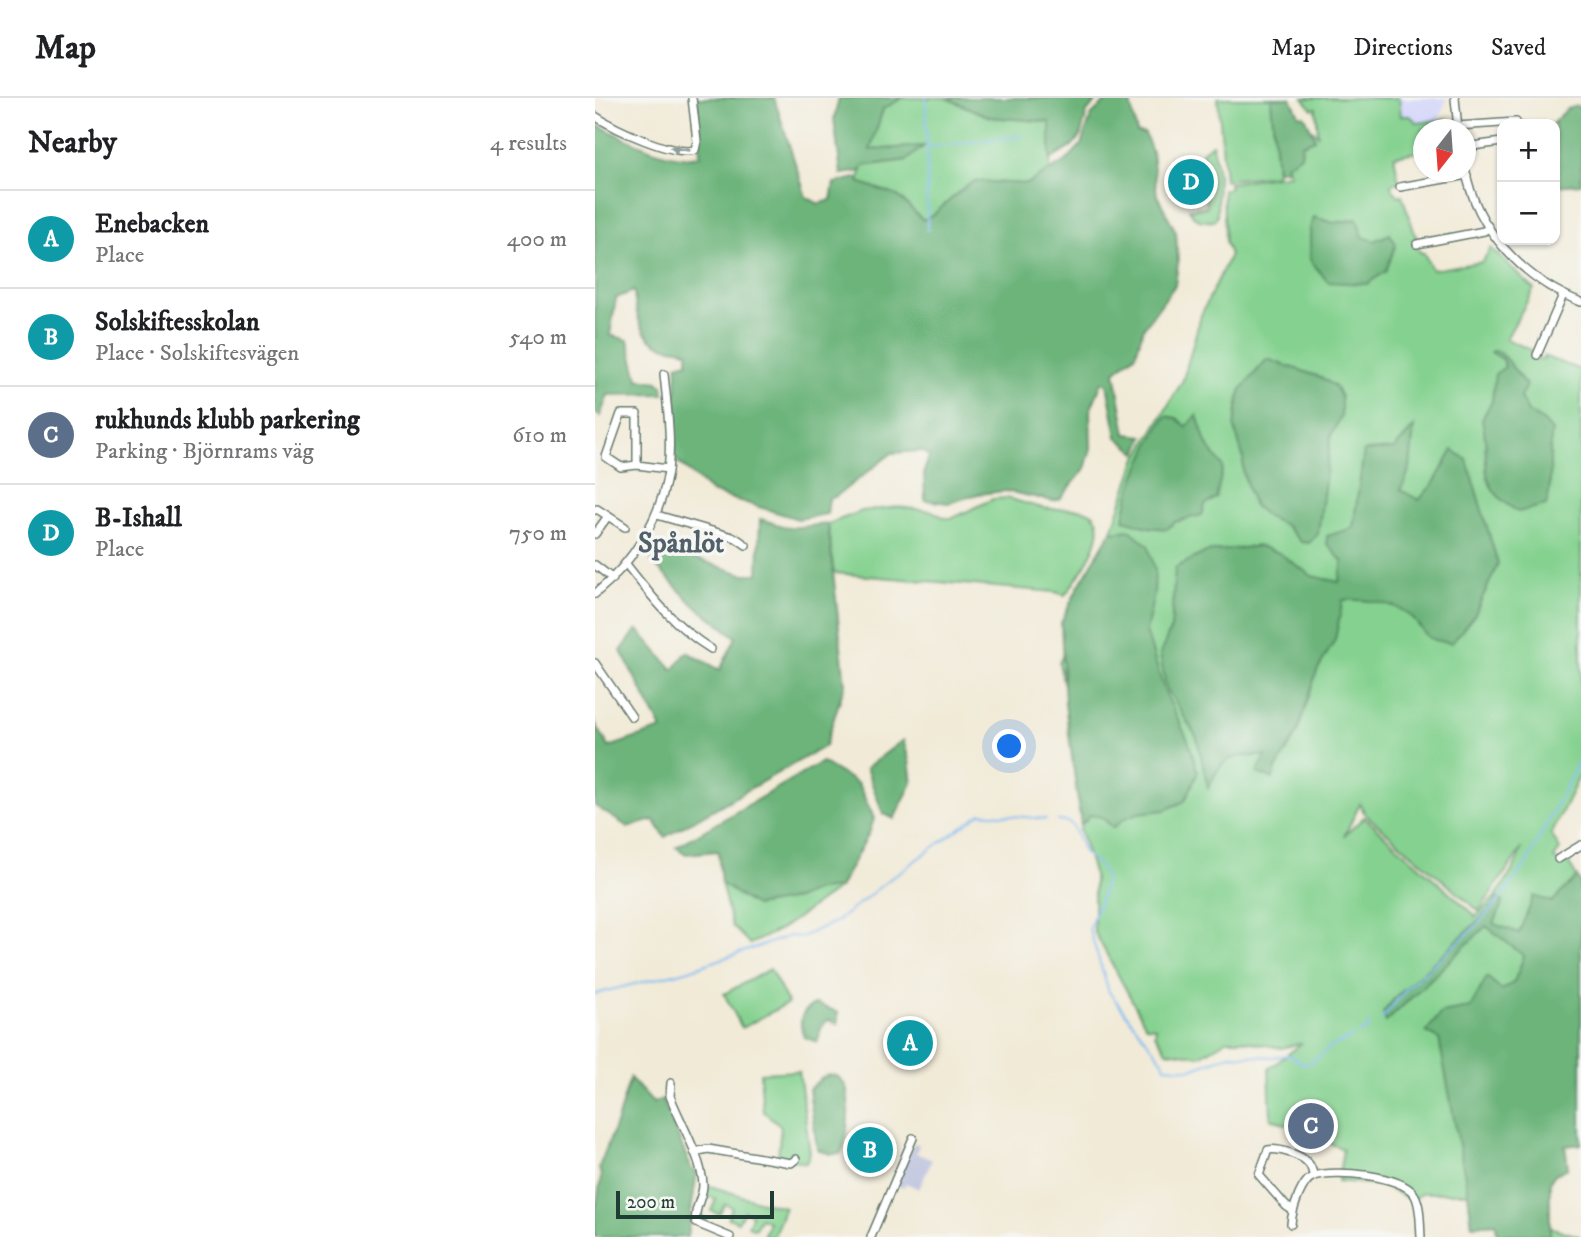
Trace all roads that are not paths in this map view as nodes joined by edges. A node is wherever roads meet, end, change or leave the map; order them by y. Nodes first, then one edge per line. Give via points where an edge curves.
1 (692, 98) edge
2 (1455, 98) edge
3 (595, 116) edge
4 (1456, 119) edge
5 (1497, 124) edge
6 (1476, 126) edge
7 (1497, 143) edge
8 (1476, 146) edge
9 (1422, 182) edge
10 (1470, 182) edge
11 (1400, 187) dead end
12 (1489, 227) junction
13 (1417, 244) dead end
14 (1563, 295) junction
15 (1581, 302) edge
16 (1537, 355) dead end
17 (664, 374) dead end
18 (638, 465) junction
19 (668, 469) junction
20 (595, 510) edge
21 (657, 515) junction
22 (608, 516) junction
23 (625, 527) dead end
24 (595, 534) edge
25 (746, 545) dead end
26 (626, 564) junction
27 (595, 565) edge
28 (613, 579) junction
29 (595, 594) edge
30 (711, 649) dead end
31 (595, 663) edge
32 (632, 716) dead end
33 (1581, 845) edge
34 (1559, 859) dead end
35 (671, 1083) dead end
36 (913, 1138) dead end
37 (694, 1152) junction
38 (796, 1159) dead end
39 (1314, 1176) junction
40 (1292, 1210) junction
41 (1291, 1224) dead end
42 (730, 1237) edge
43 (871, 1237) edge
44 (1421, 1237) edge

1 -> 3 street via 697,141 690,152 617,130
2 - 4 street
5 - 6 street
7 - 8 street
9 - 11 street
10 - 12 street
12 - 13 street
12 - 14 street via 1517,263
14 - 15 street
14 - 16 street
17 - 19 street
18 - 18 street via 637,414 621,414 606,457 621,467
18 - 19 street
19 - 21 street
20 - 22 street
21 - 25 street
21 - 26 street
22 - 23 street
22 - 24 street
26 - 28 street
26 - 30 street via 657,604 691,637
27 - 28 street
28 - 29 street
31 - 32 street
33 - 34 street
35 - 37 street via 670,1096
36 - 43 street
37 - 38 street via 708,1149 791,1163
37 - 42 street via 703,1188 696,1223
39 - 40 street
39 - 40 street via 1304,1160 1268,1150 1259,1175
39 - 44 street via 1369,1176 1408,1188 1417,1199
40 - 41 street

